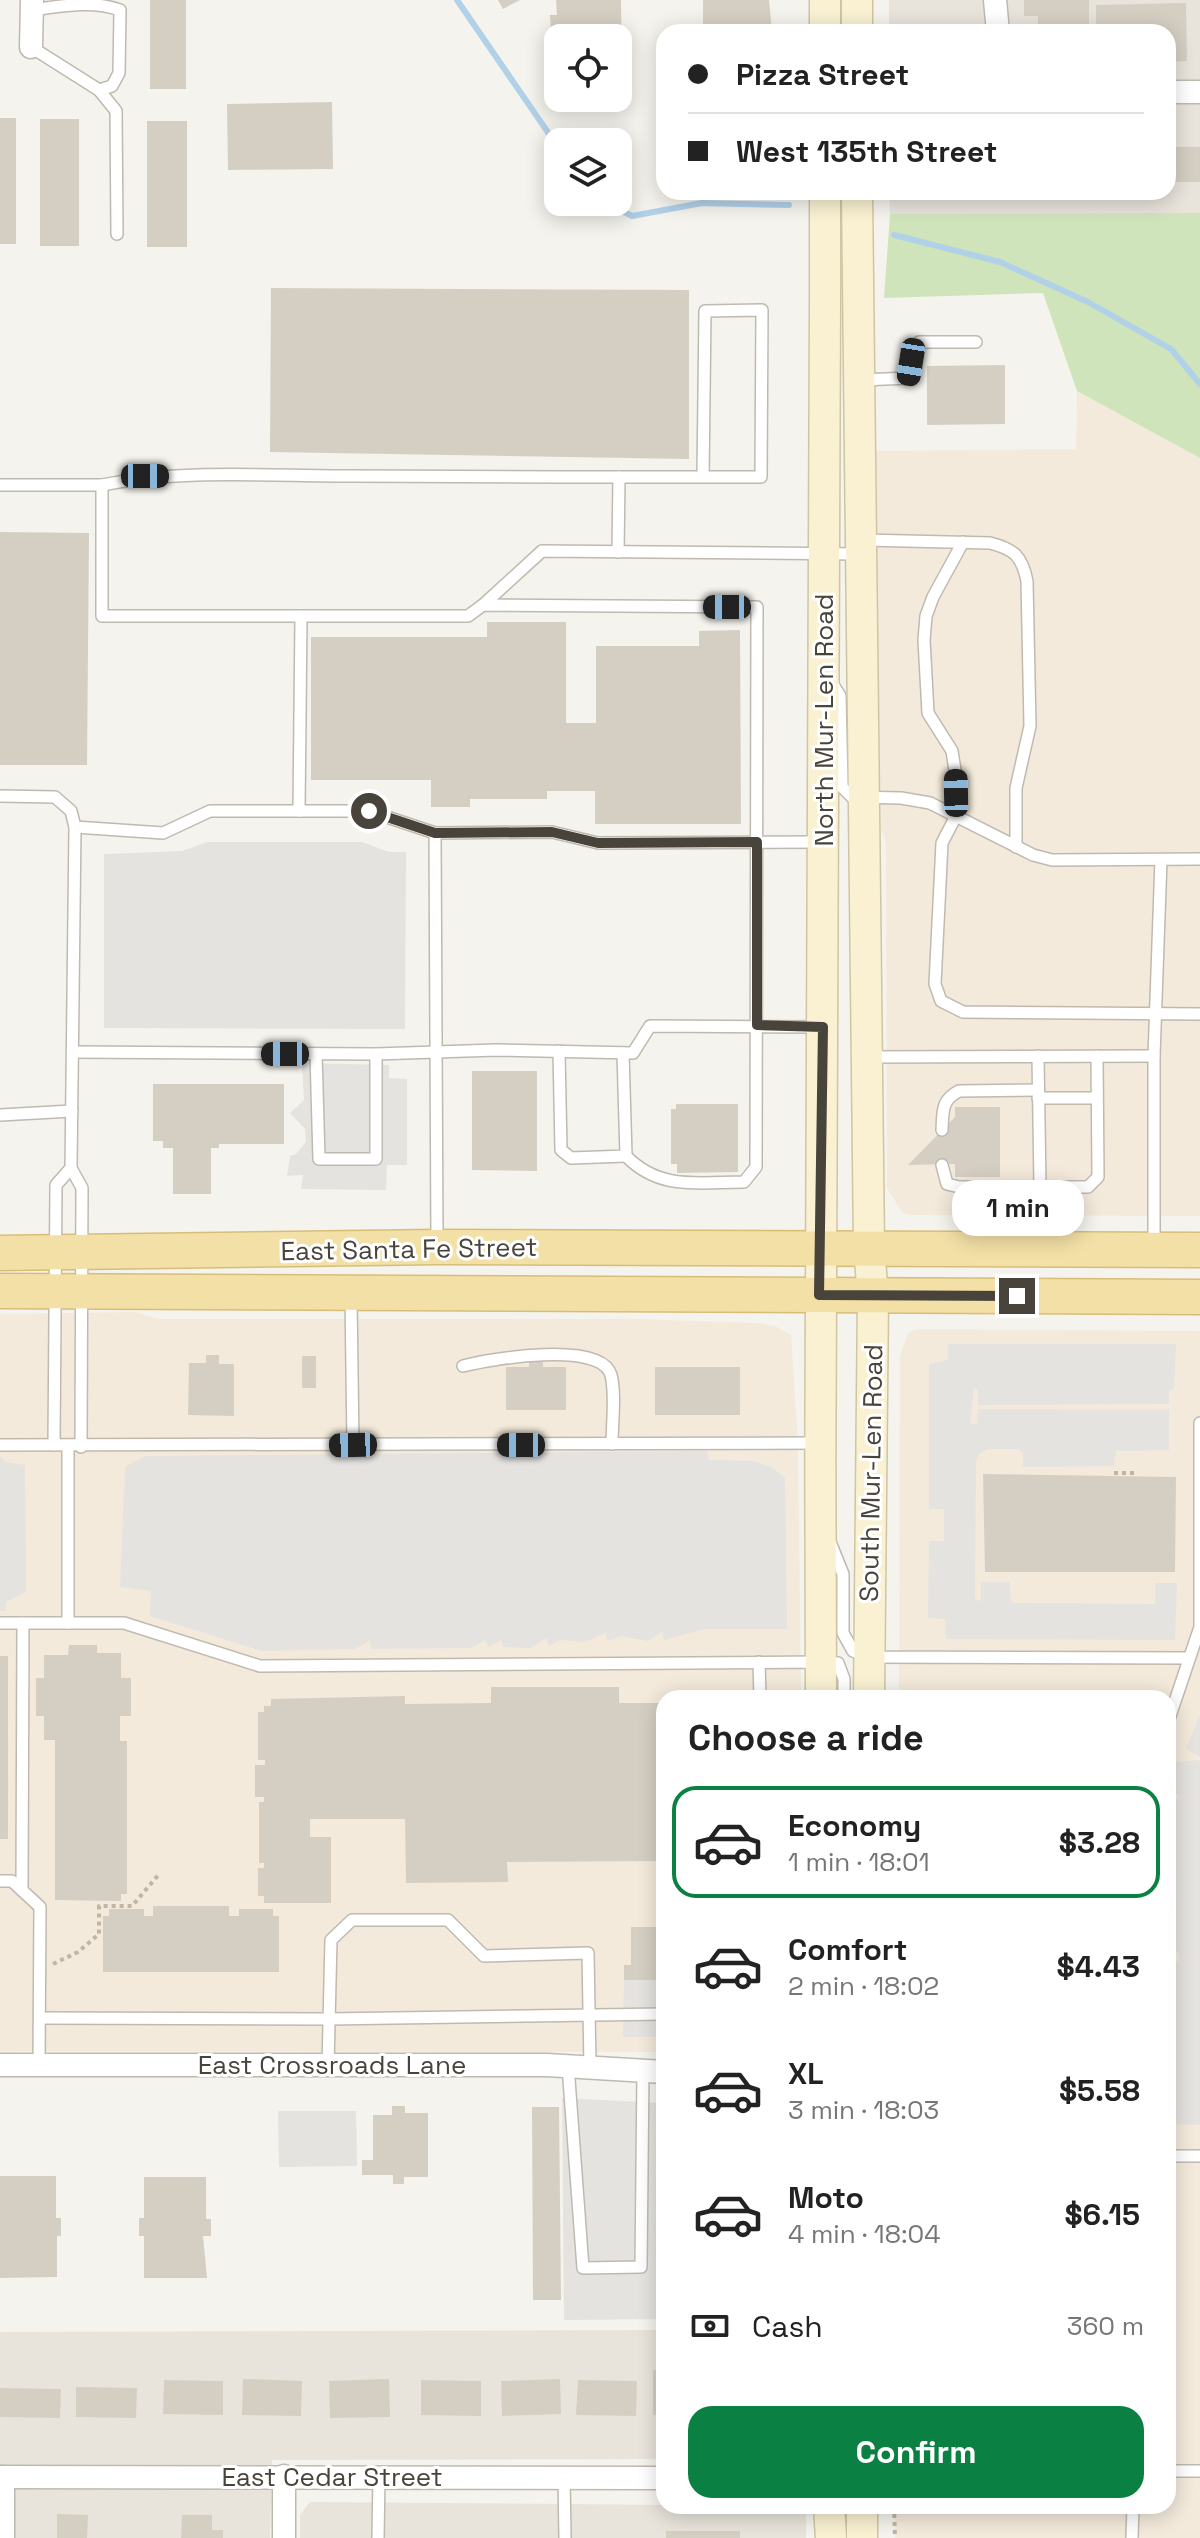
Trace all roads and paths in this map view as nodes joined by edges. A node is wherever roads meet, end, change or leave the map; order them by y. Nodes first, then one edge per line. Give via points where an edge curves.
1 (825, 0) edge
2 (857, 0) edge
3 (995, 2) edge
4 (32, 5) edge
5 (825, 24) edge
6 (857, 24) edge
7 (997, 24) edge
8 (31, 47) joint
9 (99, 90) junction
10 (1176, 92) edge
11 (1200, 92) edge
12 (825, 200) edge
13 (857, 200) edge
14 (117, 234) dead end
15 (976, 342) dead end
16 (858, 381) junction
17 (619, 477) junction
18 (703, 477) junction
19 (0, 485) edge
20 (102, 485) junction
21 (963, 542) junction
22 (860, 547) junction
23 (618, 552) junction
24 (825, 553) junction
25 (483, 605) junction
26 (301, 616) junction
27 (824, 673) junction
28 (0, 796) edge
29 (863, 800) junction
30 (299, 811) junction
31 (956, 816) junction
32 (75, 827) junction
33 (435, 833) junction
34 (757, 842) junction
35 (823, 842) junction
36 (1016, 847) junction
37 (1200, 859) edge
38 (1161, 860) junction
39 (1157, 1011) junction
40 (1200, 1014) edge
41 (757, 1025) junction
42 (823, 1027) junction
43 (437, 1051) junction
44 (559, 1051) junction
45 (73, 1052) junction
46 (623, 1053) junction
47 (316, 1054) junction
48 (376, 1054) junction
49 (1038, 1056) junction
50 (1097, 1056) junction
51 (1154, 1056) junction
52 (869, 1057) junction
53 (1038, 1094) junction
54 (1097, 1098) junction
55 (72, 1111) junction
56 (0, 1115) edge
57 (942, 1130) dead end
58 (626, 1156) junction
59 (942, 1165) dead end
60 (71, 1168) junction
61 (1040, 1187) junction
62 (437, 1247) junction
63 (819, 1248) junction
64 (869, 1248) junction
65 (1154, 1250) junction
66 (1200, 1250) edge
67 (0, 1253) edge
68 (68, 1253) junction
69 (67, 1290) junction
70 (0, 1291) edge
71 (350, 1292) junction
72 (819, 1295) junction
73 (873, 1296) junction
74 (1200, 1297) edge
75 (463, 1366) dead end
76 (1200, 1423) edge
77 (820, 1443) junction
78 (612, 1444) junction
79 (0, 1445) edge
80 (54, 1445) junction
81 (353, 1445) junction
82 (68, 1446) junction
83 (81, 1447) junction
84 (1114, 1473) dead end
85 (1134, 1473) dead end
86 (820, 1518) junction
87 (0, 1623) edge
88 (23, 1623) junction
89 (68, 1623) junction
90 (869, 1657) junction
91 (1189, 1658) junction
92 (759, 1662) junction
93 (821, 1662) junction
94 (760, 1690) edge
95 (821, 1690) edge
96 (844, 1690) edge
97 (869, 1690) edge
98 (1176, 1698) edge
99 (160, 1873) dead end
100 (0, 1881) edge
101 (22, 1890) junction
102 (40, 1971) junction
103 (656, 2014) edge
104 (589, 2016) junction
105 (40, 2018) junction
106 (328, 2019) junction
107 (0, 2065) edge
108 (39, 2065) junction
109 (328, 2065) junction
110 (579, 2066) junction
111 (653, 2071) edge
112 (1176, 2156) edge
113 (1200, 2156) edge
114 (1176, 2471) edge
115 (1200, 2471) edge
116 (284, 2476) junction
117 (2, 2477) edge
118 (379, 2477) junction
119 (564, 2478) junction
120 (656, 2478) edge
121 (830, 2514) edge
122 (862, 2514) edge
123 (894, 2514) edge
124 (1133, 2514) edge
125 (3, 2538) edge
126 (284, 2538) edge
127 (378, 2538) edge
128 (565, 2538) edge
129 (831, 2538) edge
130 (862, 2538) edge
131 (895, 2538) edge
132 (1132, 2538) edge

1 - 5 main road
2 - 6 main road
3 - 7 street
4 - 8 street
4 - 9 lane via 106,4 120,10 119,73 112,86
8 - 9 lane
9 - 14 lane via 116,111
10 - 11 street
12 - 24 main road, North Mur-Len Road
13 - 16 main road, North Mur-Len Road
15 - 16 lane via 919,342 913,348 909,378
16 - 22 main road, North Mur-Len Road
17 - 18 lane
17 - 20 lane via 145,476
17 - 23 lane
18 - 18 lane via 705,311 762,310 761,477
19 - 20 lane
20 - 26 lane via 102,616
21 - 22 lane
21 - 31 lane via 933,597 924,640 928,713 952,751
21 - 36 lane via 1009,548 1023,563 1027,581 1030,726 1016,788
22 - 24 lane
22 - 29 main road, North Mur-Len Road
23 - 24 lane
23 - 25 lane via 542,551
24 - 27 main road, North Mur-Len Road
25 - 26 lane via 468,616
25 - 34 lane via 757,607
26 - 30 lane
27 - 29 lane via 840,696 842,787
27 - 35 main road, North Mur-Len Road
28 - 32 lane via 55,797 71,811
29 - 31 lane via 901,798 930,803
29 - 52 main road, North Mur-Len Road
30 - 32 lane via 210,811 163,833
30 - 33 lane via 369,811
31 - 36 lane
31 - 39 lane via 942,843 935,984 941,1001 963,1012
32 - 45 lane
33 - 34 lane via 552,832 598,843
33 - 43 lane
34 - 35 lane
34 - 41 lane
35 - 42 main road, North Mur-Len Road
36 - 38 lane via 1052,860
37 - 38 lane
38 - 39 lane
39 - 40 lane
39 - 51 lane
41 - 42 lane
41 - 46 lane via 650,1026 633,1053
41 - 58 lane via 756,1167 744,1182 665,1181 642,1172
42 - 63 main road, North Mur-Len Road
43 - 44 lane
43 - 48 lane
43 - 62 lane
44 - 46 lane
44 - 58 lane via 561,1150 571,1158
45 - 47 lane
45 - 55 lane
46 - 58 lane
47 - 48 lane
47 - 48 lane via 319,1159 376,1159
49 - 50 lane
49 - 52 lane
49 - 53 lane
50 - 51 lane
50 - 54 lane
51 - 65 lane
52 - 64 main road, North Mur-Len Road
53 - 54 lane
53 - 57 lane via 959,1091 943,1106
53 - 61 lane
54 - 61 lane via 1095,1184
55 - 56 lane
55 - 60 lane
59 - 61 lane via 947,1184 959,1187
60 - 68 lane via 82,1188
60 - 68 lane via 56,1185
62 - 63 main road, East Santa Fe Street
62 - 68 main road, East Santa Fe Street
63 - 64 main road, East Santa Fe Street
63 - 72 main road, South Mur-Len Road
64 - 65 main road, East Santa Fe Street
64 - 73 main road, South Mur-Len Road
65 - 66 main road, East Santa Fe Street
67 - 68 main road, East Santa Fe Street
68 - 69 lane
68 - 69 lane
69 - 70 main road, East Santa Fe Street
69 - 71 main road, East Santa Fe Street
69 - 80 lane
69 - 83 lane
71 - 72 main road, East Santa Fe Street
71 - 81 lane
72 - 73 main road, East Santa Fe Street
72 - 77 main road, South Mur-Len Road
73 - 74 main road, East Santa Fe Street
73 - 90 main road, South Mur-Len Road
75 - 78 lane via 519,1356 594,1358 611,1376
76 - 91 lane via 1200,1627
77 - 78 lane
77 - 86 main road, South Mur-Len Road
78 - 81 lane
79 - 80 lane
80 - 82 lane
81 - 83 lane
82 - 83 lane
82 - 89 lane
84 - 85 path
86 - 90 lane via 843,1574 843,1633 853,1651
86 - 93 main road, South Mur-Len Road
87 - 88 lane
88 - 89 lane
88 - 101 lane
89 - 92 lane via 124,1623 260,1666
90 - 91 lane
90 - 97 main road, South Mur-Len Road
91 - 98 lane
92 - 93 lane
92 - 94 lane
93 - 95 main road, South Mur-Len Road
93 - 96 lane via 838,1663
99 - 102 path via 132,1906 99,1906 99,1934 78,1952
100 - 101 lane via 12,1881
101 - 102 lane via 40,1907
102 - 105 lane
103 - 104 lane
104 - 106 lane
104 - 106 lane via 588,1953 484,1956 448,1920 352,1920 331,1940
104 - 110 lane
105 - 106 lane
105 - 108 lane
106 - 109 lane
107 - 108 street, East Crossroads Lane
108 - 109 street, East Crossroads Lane
109 - 110 street, East Crossroads Lane
110 - 111 street, East Crossroads Lane
110 - 111 lane via 583,2268 641,2267
112 - 113 lane
114 - 115 lane
116 - 117 street, East Cedar Street
116 - 118 street, East Cedar Street
116 - 126 street
117 - 125 street
118 - 119 street, East Cedar Street
118 - 127 lane
119 - 120 street, East Cedar Street
119 - 128 lane
121 - 129 main road
122 - 130 main road
123 - 131 path
124 - 132 lane

